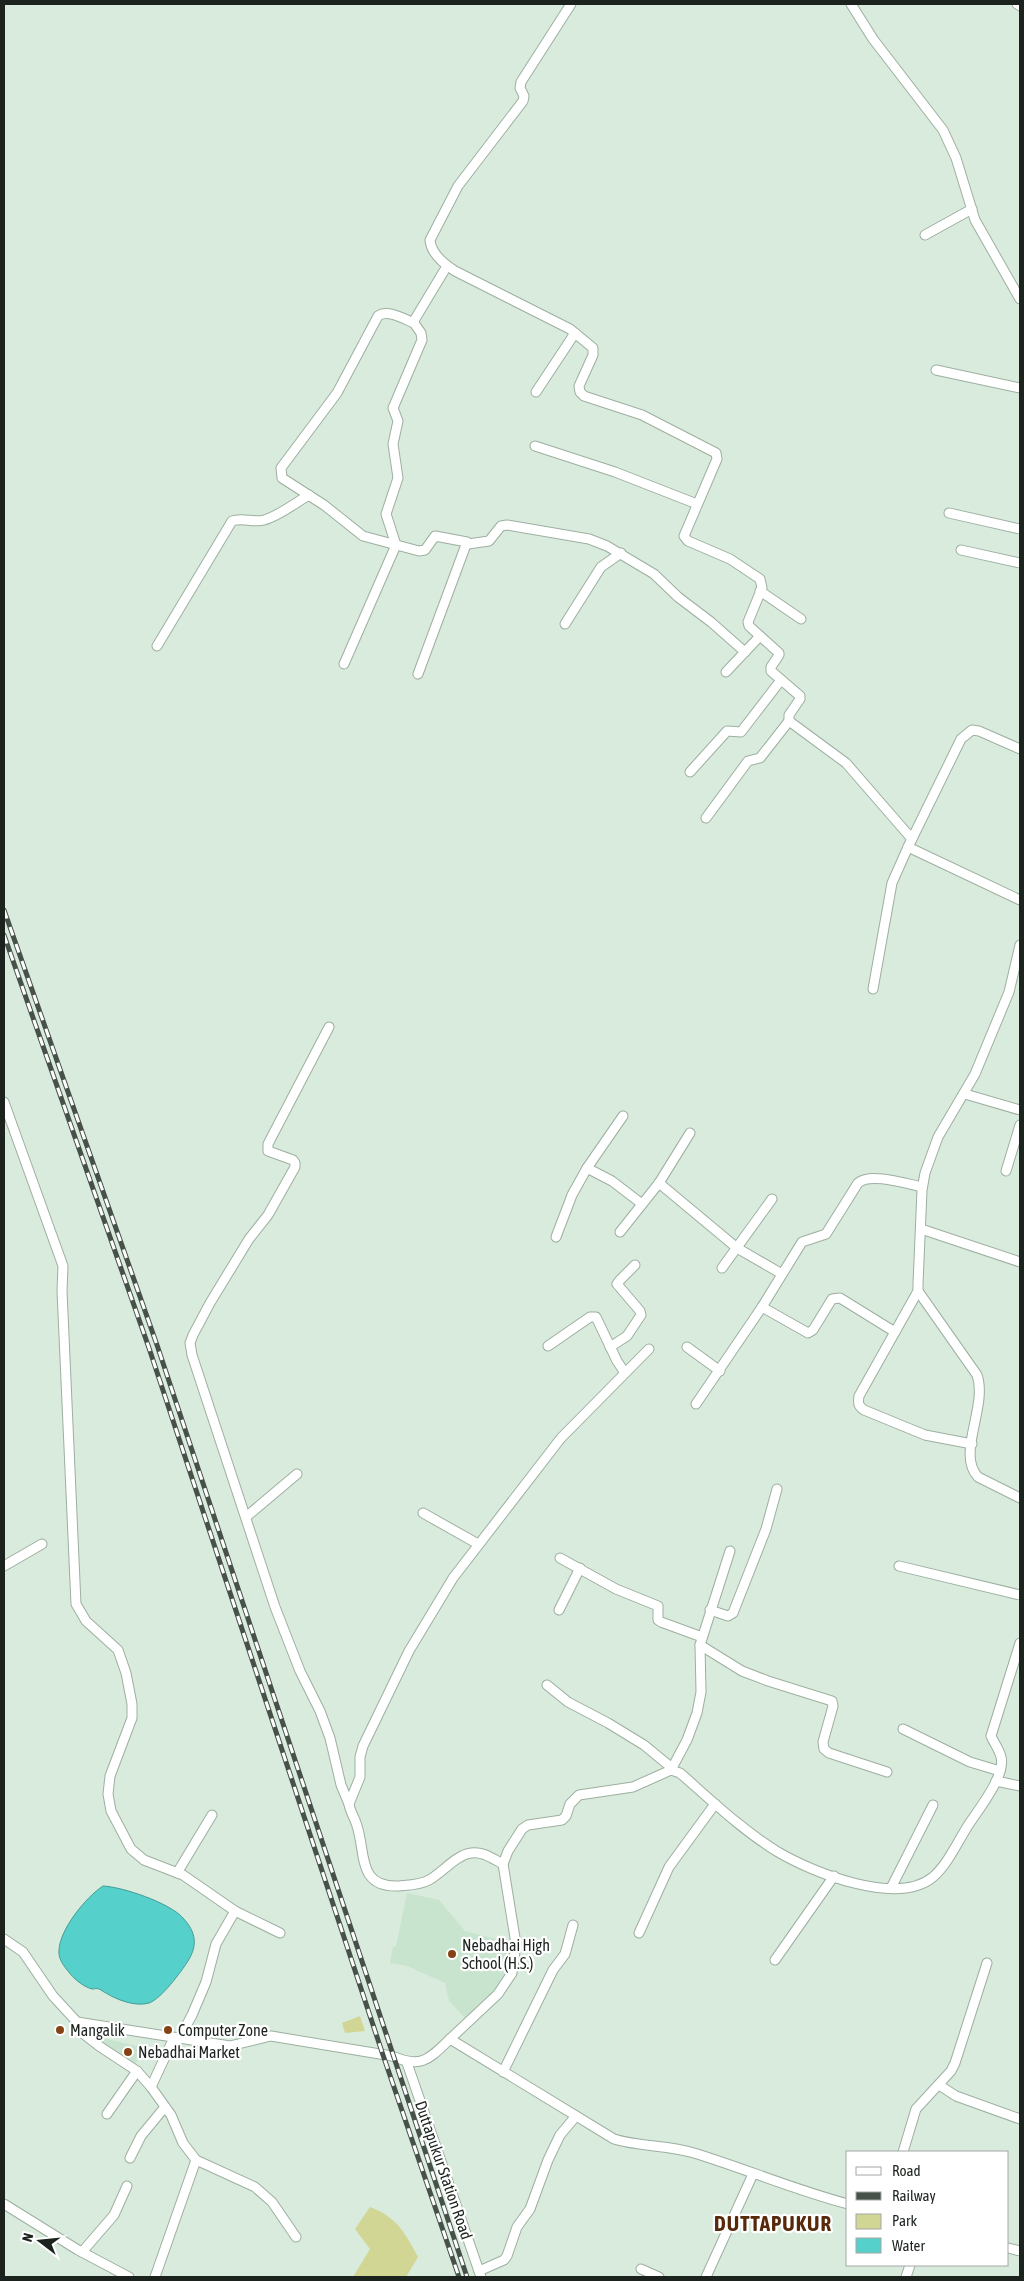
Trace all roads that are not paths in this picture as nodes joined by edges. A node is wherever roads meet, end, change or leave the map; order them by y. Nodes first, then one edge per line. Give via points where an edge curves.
1 (571, 4) edge
2 (851, 4) edge
3 (1017, 4) edge
4 (1020, 6) edge
5 (972, 209) junction
6 (925, 234) dead end
7 (447, 266) junction
8 (1020, 299) edge
9 (414, 323) junction
10 (575, 333) junction
11 (936, 370) dead end
12 (1020, 388) edge
13 (536, 392) dead end
14 (535, 446) dead end
15 (309, 496) junction
16 (697, 504) junction
17 (949, 513) dead end
18 (1020, 529) edge
19 (468, 544) junction
20 (396, 545) junction
21 (961, 550) dead end
22 (620, 553) junction
23 (1020, 562) edge
24 (760, 591) junction
25 (801, 619) dead end
26 (565, 624) dead end
27 (760, 636) junction
28 (157, 646) dead end
29 (745, 652) junction
30 (344, 664) dead end
31 (726, 672) dead end
32 (418, 674) dead end
33 (782, 680) junction
34 (789, 721) junction
35 (1020, 749) edge
36 (690, 772) dead end
37 (706, 818) dead end
38 (910, 843) junction
39 (1020, 900) edge
40 (1020, 945) edge
41 (873, 989) dead end
42 (328, 1026) dead end
43 (965, 1094) junction
44 (4, 1102) edge
45 (1020, 1110) edge
46 (623, 1116) dead end
47 (1020, 1125) edge
48 (690, 1133) dead end
49 (587, 1168) junction
50 (1006, 1172) dead end
51 (659, 1182) junction
52 (922, 1187) junction
53 (772, 1198) dead end
54 (642, 1204) junction
55 (921, 1229) junction
56 (620, 1232) dead end
57 (556, 1238) dead end
58 (737, 1248) junction
59 (1020, 1262) edge
60 (636, 1265) dead end
61 (722, 1268) dead end
62 (782, 1274) junction
63 (918, 1291) junction
64 (762, 1307) junction
65 (895, 1332) junction
66 (548, 1346) dead end
67 (610, 1347) junction
68 (687, 1347) dead end
69 (649, 1349) dead end
70 (720, 1371) junction
71 (625, 1373) junction
72 (696, 1404) dead end
73 (972, 1444) junction
74 (297, 1474) dead end
75 (777, 1489) dead end
76 (1020, 1498) edge
77 (423, 1513) dead end
78 (246, 1517) junction
79 (42, 1544) dead end
80 (478, 1544) junction
81 (730, 1551) dead end
82 (560, 1558) dead end
83 (4, 1566) edge
84 (899, 1566) dead end
85 (580, 1568) junction
86 (1020, 1595) edge
87 (559, 1610) dead end
88 (710, 1610) junction
89 (701, 1641) junction
90 (1020, 1643) edge
91 (547, 1685) dead end
92 (903, 1728) dead end
93 (672, 1769) junction
94 (1000, 1771) junction
95 (886, 1772) dead end
96 (996, 1781) junction
97 (1020, 1786) edge
98 (349, 1804) junction
99 (715, 1804) junction
100 (933, 1805) dead end
101 (212, 1815) dead end
102 (503, 1864) junction
103 (177, 1873) junction
104 (834, 1876) junction
105 (891, 1888) junction
106 (235, 1911) junction
107 (573, 1925) dead end
108 (280, 1933) dead end
109 (639, 1933) dead end
110 (4, 1940) edge
111 (775, 1960) dead end
112 (987, 1963) dead end
113 (77, 2022) junction
114 (179, 2039) junction
115 (450, 2040) junction
116 (407, 2063) junction
117 (137, 2071) junction
118 (502, 2072) junction
119 (939, 2085) junction
120 (152, 2087) junction
121 (165, 2107) junction
122 (107, 2114) dead end
123 (576, 2116) junction
124 (1020, 2119) edge
125 (903, 2151) edge
126 (130, 2158) dead end
127 (196, 2160) junction
128 (753, 2174) junction
129 (127, 2186) dead end
130 (846, 2203) edge
131 (4, 2204) edge
132 (296, 2237) dead end
133 (82, 2252) junction
134 (641, 2269) dead end
135 (480, 2274) edge
136 (129, 2277) edge
137 (155, 2277) edge
138 (659, 2277) edge
139 (706, 2277) edge

1 - 7 street via 521,82 523,101 458,186 430,240 432,248
2 - 5 street via 877,45 943,130 954,151
3 - 4 street
5 - 6 street
5 - 8 street via 984,237
7 - 9 street
7 - 10 street
9 - 15 street via 389,313 378,316 337,393 282,468 282,478
9 - 20 street via 422,333 422,340 393,408 398,422 394,448 398,478 386,514
10 - 13 street
10 - 16 street via 593,352 580,380 580,392 584,396 642,415 716,453 718,459
11 - 12 street
14 - 16 street
15 - 20 street via 359,534
15 - 28 street via 269,518 232,522
16 - 24 street via 684,536 756,575 760,579
17 - 18 street
19 - 20 street via 438,535 425,550
19 - 22 street via 489,541 501,526 507,525 589,539
19 - 32 street
20 - 30 street
21 - 23 street
22 - 26 street via 601,567
22 - 29 street via 654,574
24 - 25 street
24 - 27 street via 748,622
27 - 29 street
27 - 33 street via 779,652 770,669
29 - 31 street
33 - 34 street via 800,696
33 - 36 street via 741,732 728,731
34 - 37 street via 760,758 748,761
34 - 38 street via 851,768
35 - 38 street via 979,731 972,730 966,734
38 - 39 street
38 - 41 street via 892,884
40 - 43 street via 1009,992
42 - 78 street via 268,1144 268,1151 292,1160 295,1167 268,1215 249,1238 210,1303 190,1343
43 - 45 street
43 - 52 street via 938,1137
44 - 103 street via 63,1266 76,1604 86,1621 118,1650 132,1704 132,1718 110,1776 109,1802 131,1848 144,1860
46 - 49 street
47 - 50 street
48 - 51 street
49 - 54 street via 612,1181
49 - 57 street via 572,1195
51 - 54 street
51 - 58 street
52 - 55 street
52 - 62 street via 890,1180 861,1180 826,1234 802,1242
53 - 58 street
54 - 56 street
55 - 59 street
55 - 63 street
58 - 61 street
58 - 62 street
60 - 67 street via 618,1284 641,1315 628,1336
62 - 64 street
63 - 65 street
63 - 73 street via 977,1375 981,1388
64 - 65 street via 808,1333 832,1299 840,1298
64 - 70 street
65 - 73 street via 859,1396 860,1408 925,1435
66 - 67 street via 590,1317 596,1317
67 - 71 street
68 - 70 street
69 - 71 street
70 - 72 street
71 - 80 street via 561,1438
73 - 76 street via 969,1456 973,1472
74 - 78 street
75 - 88 street via 766,1529 733,1613 728,1616
77 - 80 street
78 - 98 street via 275,1607 330,1738 337,1772
79 - 83 street
80 - 98 street via 440,1599 387,1696 361,1751 360,1776
81 - 88 street
82 - 85 street
84 - 86 street
85 - 87 street
85 - 89 street via 616,1589 658,1606 658,1620
88 - 89 street
89 - 93 street via 701,1692 697,1713
89 - 95 street via 742,1671 832,1701 824,1749
90 - 94 street via 991,1736 1001,1755
91 - 93 street via 568,1702 644,1745
92 - 94 street via 970,1762
93 - 99 street
93 - 102 street via 633,1787 579,1794 562,1820 534,1822 522,1829
94 - 96 street
96 - 97 street
96 - 105 street via 932,1877 908,1887
98 - 102 street via 369,1876 386,1886 414,1885 428,1880 468,1853 478,1853
99 - 104 street via 778,1852
99 - 109 street via 669,1867
100 - 105 street
101 - 103 street
102 - 115 street via 516,1944 512,1973 498,1994
103 - 106 street
104 - 105 street via 873,1887
104 - 111 street
106 - 108 street
106 - 114 street via 216,1944 206,1982
107 - 118 street via 565,1954 553,1970
110 - 113 street via 23,1952 53,1996
112 - 119 street via 955,2063
113 - 114 street via 93,2022
113 - 117 street via 81,2032
114 - 116 street via 230,2046 271,2036 392,2056
114 - 120 street via 171,2044
115 - 116 street via 430,2059
115 - 118 street
116 - 135 street, Duttapukur Station Road
117 - 120 street
117 - 122 street
118 - 123 street
119 - 124 street via 956,2096
119 - 125 street via 916,2109
120 - 121 street
121 - 126 street via 141,2136
121 - 127 street via 172,2115 182,2143
123 - 128 street via 614,2139 692,2153
123 - 135 street via 560,2135 507,2256
127 - 132 street via 256,2187 272,2202
127 - 137 street
128 - 130 street
128 - 139 street
129 - 133 street via 114,2215
131 - 133 street
133 - 136 street
134 - 138 street

